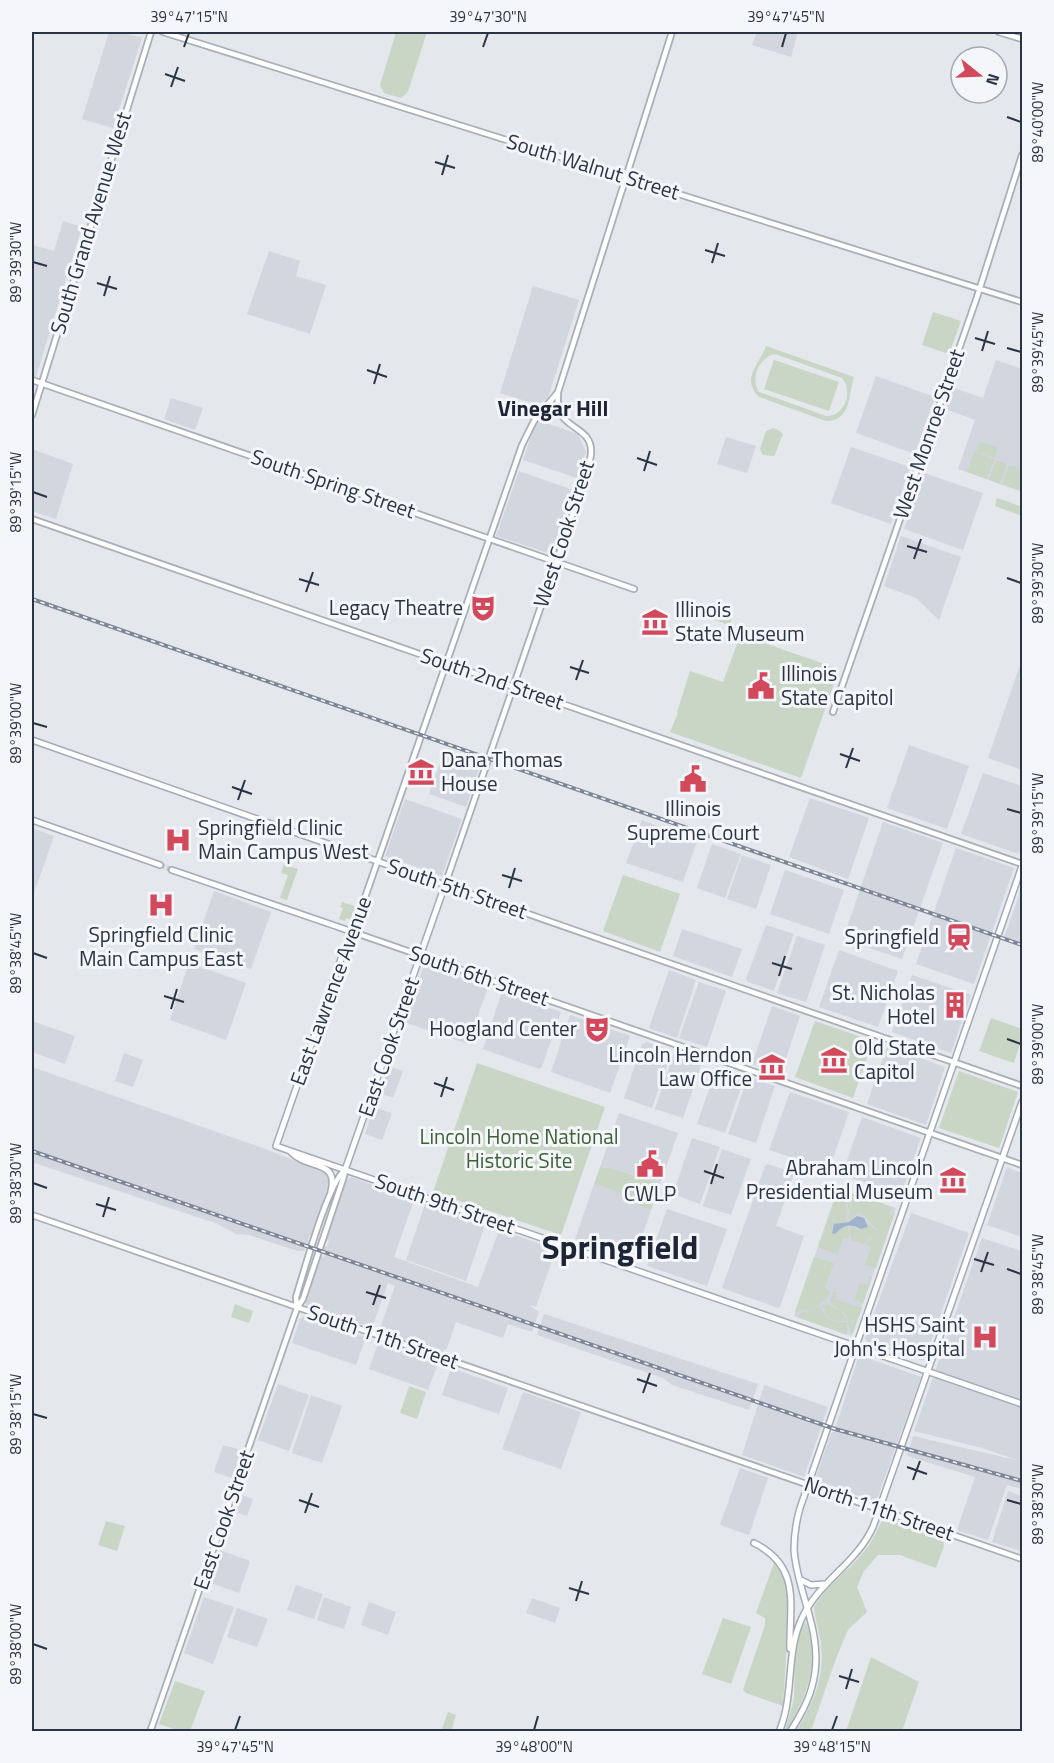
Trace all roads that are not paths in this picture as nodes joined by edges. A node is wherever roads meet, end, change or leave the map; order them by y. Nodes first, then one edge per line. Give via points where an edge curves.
1 (151, 32) edge
2 (163, 32) edge
3 (672, 32) edge
4 (999, 32) edge
5 (1023, 39) edge
6 (1023, 155) edge
7 (626, 177) junction
8 (980, 289) junction
9 (1023, 302) edge
10 (32, 380) edge
11 (41, 383) junction
12 (558, 392) junction
13 (32, 415) edge
14 (32, 519) edge
15 (489, 539) junction
16 (556, 562) junction
17 (634, 589) dead end
18 (536, 618) joint
19 (446, 663) junction
20 (513, 686) junction
21 (833, 712) dead end
22 (32, 740) edge
23 (32, 820) edge
24 (377, 861) junction
25 (160, 865) tunnel mouth
26 (1023, 865) edge
27 (172, 870) tunnel mouth
28 (445, 885) junction
29 (353, 932) junction
30 (420, 956) junction
31 (955, 1062) junction
32 (1023, 1086) edge
33 (1023, 1102) edge
34 (930, 1133) junction
35 (276, 1146) joint
36 (290, 1151) junction
37 (1003, 1158) junction
38 (1023, 1165) edge
39 (345, 1170) junction
40 (331, 1191) junction
41 (32, 1215) edge
42 (297, 1308) junction
43 (856, 1346) junction
44 (929, 1371) junction
45 (1023, 1404) edge
46 (735, 1459) joint
47 (807, 1485) junction
48 (880, 1509) junction
49 (754, 1543) dead end
50 (1023, 1559) edge
51 (800, 1580) junction
52 (825, 1584) junction
53 (807, 1607) junction
54 (791, 1672) junction
55 (150, 1731) edge
56 (779, 1731) edge
57 (790, 1731) edge

1 - 11 street, South Grand Avenue West
2 - 7 street, South Walnut Street
3 - 7 street
4 - 5 street
6 - 8 street, West Monroe Street
7 - 8 street, South Walnut Street
7 - 12 street
8 - 9 street, South Walnut Street
8 - 21 street, West Monroe Street
10 - 11 street, South Spring Street
11 - 13 street, South Grand Avenue West
11 - 15 street, South Spring Street
12 - 15 street, East Lawrence Avenue via 530,428
12 - 16 street, West Cook Street via 559,411 586,436 591,453
14 - 19 street, South 2nd Street
15 - 16 street, South Spring Street
15 - 19 street, East Lawrence Avenue
16 - 17 street, South Spring Street
16 - 18 street, West Cook Street
18 - 20 street, East Cook Street
19 - 20 street, South 2nd Street
19 - 24 street, East Lawrence Avenue
20 - 26 street, South 2nd Street
20 - 28 street, East Cook Street
22 - 24 main road, South 5th Street
23 - 25 main road
24 - 28 main road, South 5th Street
24 - 29 street, East Lawrence Avenue
26 - 31 main road
27 - 29 main road, South 6th Street
28 - 30 main road, East Cook Street
28 - 31 street, South 5th Street
29 - 30 street, South 6th Street
29 - 35 main road, East Lawrence Avenue
30 - 34 street, South 6th Street
30 - 39 main road, East Cook Street
31 - 32 street, South 5th Street
31 - 34 main road
33 - 37 main road
34 - 37 street, South 6th Street
34 - 43 main road
35 - 36 main road, South 9th Street
36 - 39 main road, South 9th Street
36 - 40 main road via 300,1160 329,1171 333,1179
37 - 38 street, South 6th Street
37 - 44 main road
39 - 40 street, East Cook Street
39 - 42 street, East Cook Street
39 - 43 main road, South 9th Street
40 - 42 street, East Cook Street via 296,1297
41 - 42 street, South 11th Street
42 - 46 street, South 11th Street
42 - 55 street, East Cook Street
43 - 44 main road, South 9th Street
43 - 47 main road
44 - 45 main road, South 9th Street
44 - 48 main road
46 - 47 street, North 11th Street
47 - 48 street, North 11th Street
47 - 51 main road via 795,1531 794,1551
48 - 50 street, North 11th Street
48 - 52 main road via 864,1544
49 - 54 main road via 773,1555 788,1579 792,1597
51 - 52 main road via 811,1585
51 - 53 main road
52 - 53 main road
53 - 54 main road via 794,1640
53 - 57 main road via 816,1647 815,1674 808,1701
54 - 56 main road via 788,1703

